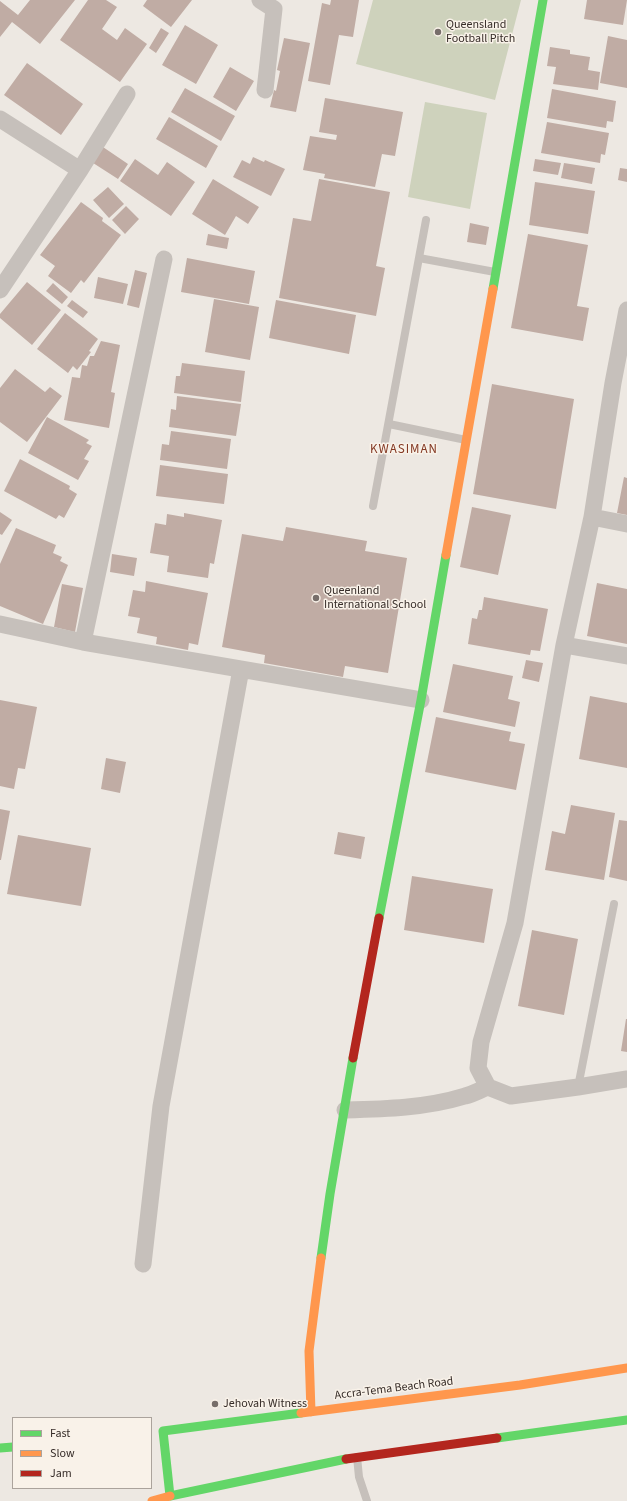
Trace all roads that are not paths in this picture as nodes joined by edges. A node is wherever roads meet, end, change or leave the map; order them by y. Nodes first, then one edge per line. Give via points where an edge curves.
1 (260, 0) edge
2 (543, 0) edge
3 (265, 90) dead end
4 (127, 94) dead end
5 (0, 119) edge
6 (80, 170) junction
7 (426, 220) dead end
8 (419, 258) junction
9 (164, 260) dead end
10 (497, 272) junction
11 (0, 290) edge
12 (627, 310) edge
13 (620, 385) edge
14 (389, 424) junction
15 (468, 440) junction
16 (373, 506) dead end
17 (592, 517) junction
18 (627, 524) edge
19 (0, 624) edge
20 (83, 642) junction
21 (564, 645) junction
22 (627, 656) edge
23 (241, 669) junction
24 (421, 700) junction
25 (614, 904) dead end
26 (627, 1079) edge
27 (488, 1087) junction
28 (578, 1087) junction
29 (345, 1110) junction
30 (143, 1264) dead end
31 (627, 1368) edge
32 (311, 1412) junction
33 (627, 1420) edge
34 (163, 1431) junction
35 (152, 1433) edge
36 (12, 1447) edge
37 (0, 1448) edge
38 (357, 1457) junction
39 (170, 1496) junction
40 (152, 1501) edge
41 (367, 1501) edge

1 - 3 street via 274,9
2 - 10 street
4 - 6 street
5 - 6 street
6 - 11 street
7 - 8 lane
8 - 10 lane
8 - 14 lane
9 - 20 street
10 - 15 street
12 - 13 street
13 - 17 street
14 - 15 lane
14 - 16 lane
15 - 24 street
17 - 18 street
17 - 21 street
19 - 20 street
20 - 23 street
21 - 22 street
21 - 27 street via 514,923 481,1042 478,1068
23 - 24 street
23 - 30 street via 161,1106
24 - 29 street via 363,1001
25 - 28 lane
26 - 28 street
27 - 28 street via 511,1096
27 - 29 street via 465,1096 428,1104 394,1109
29 - 32 street via 330,1194 309,1350
31 - 32 street, Accra-Tema Beach Road
32 - 34 street, Accra-Tema Beach Road
33 - 38 street
34 - 35 street, Accra-Tema Beach Road
34 - 39 street
36 - 37 street
38 - 39 street
38 - 41 lane via 359,1477
39 - 40 street

